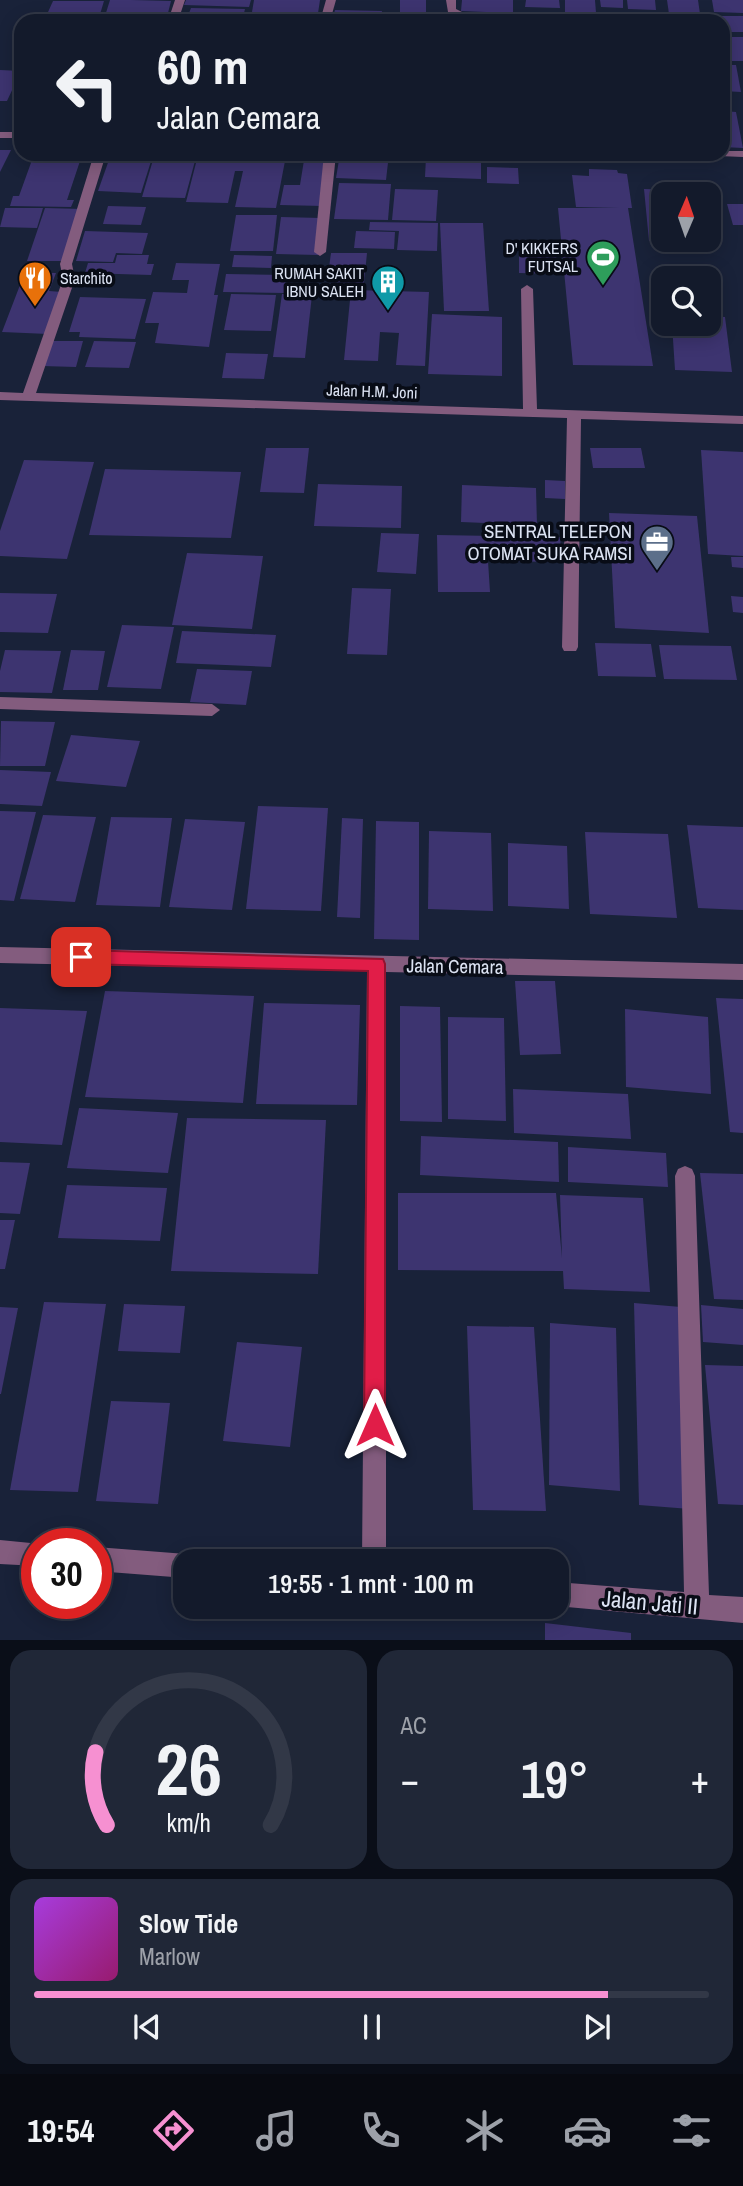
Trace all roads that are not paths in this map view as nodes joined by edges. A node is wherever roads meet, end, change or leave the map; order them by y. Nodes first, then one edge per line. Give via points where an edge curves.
1 (451, 0) edge
2 (459, 14) edge
3 (98, 161) edge
4 (330, 161) edge
5 (320, 252) dead end
6 (527, 289) dead end
7 (0, 396) edge
8 (28, 397) junction
9 (530, 414) junction
10 (574, 415) junction
11 (743, 420) edge
12 (570, 647) dead end
13 (0, 703) edge
14 (212, 710) dead end
15 (0, 956) edge
16 (377, 964) junction
17 (743, 972) edge
18 (685, 1176) dead end
19 (374, 1549) edge
20 (0, 1552) edge
21 (21, 1553) edge
22 (112, 1560) edge
23 (173, 1565) edge
24 (569, 1595) edge
25 (697, 1605) junction
26 (743, 1610) edge

1 - 2 street via 451,10
3 - 8 street via 66,264 69,279
4 - 5 street
6 - 9 street
7 - 8 street, Jalan H.M. Joni
8 - 9 street, Jalan H.M. Joni
9 - 10 street, Jalan H.M. Joni
10 - 11 street, Jalan H.M. Joni
10 - 12 street
13 - 14 street
15 - 16 street, Jalan Cemara
16 - 17 street, Jalan Cemara
16 - 19 street
18 - 25 street
20 - 21 street
22 - 23 street
24 - 25 street, Jalan Jati II
25 - 26 street, Jalan Jati II

